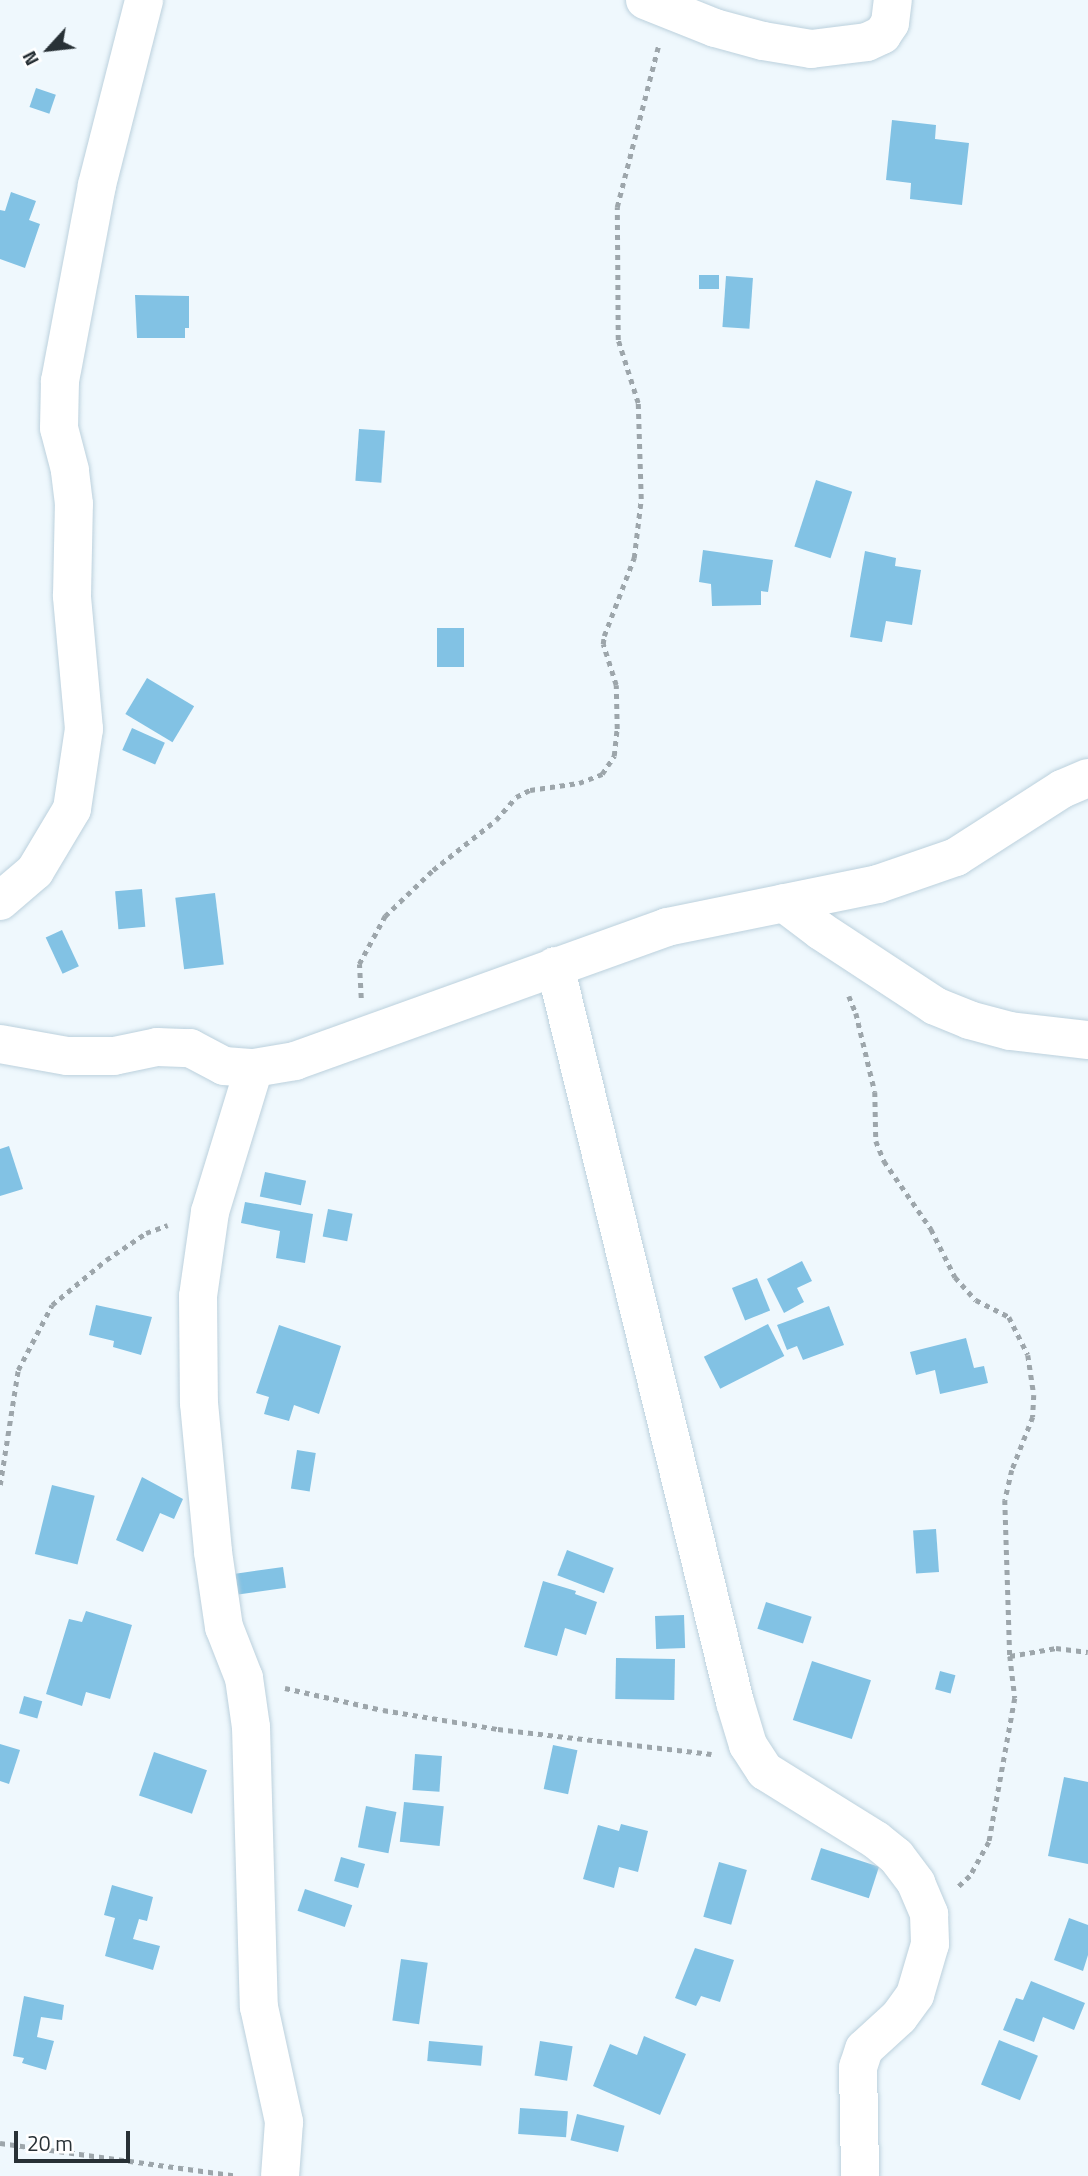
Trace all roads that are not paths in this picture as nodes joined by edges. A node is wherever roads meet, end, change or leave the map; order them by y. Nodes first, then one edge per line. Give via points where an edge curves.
1 (144, 0) edge
2 (893, 0) edge
3 (656, 5) edge
4 (1088, 778) edge
5 (0, 901) edge
6 (784, 903) junction
7 (555, 967) junction
8 (1088, 1040) edge
9 (0, 1044) edge
10 (254, 1068) junction
11 (280, 2176) edge
12 (860, 2176) edge

1 - 5 street via 97,185 60,381 59,428 71,470 74,504 72,596 84,729 72,809 35,870
2 - 3 street via 890,23 882,35 867,42 811,49 751,38
4 - 6 street via 1062,789 956,857 878,884
6 - 7 street via 667,927
6 - 8 street via 935,1006 1010,1031
7 - 10 street via 295,1061
7 - 12 street via 748,1745 765,1772 896,1856 916,1883 929,1914 929,1944 915,1995 864,2049 858,2067
9 - 10 street via 67,1056 190,1048 224,1066
10 - 11 street via 210,1212 198,1296 200,1403 224,1627 244,1678 251,1727 259,2007 284,2122

